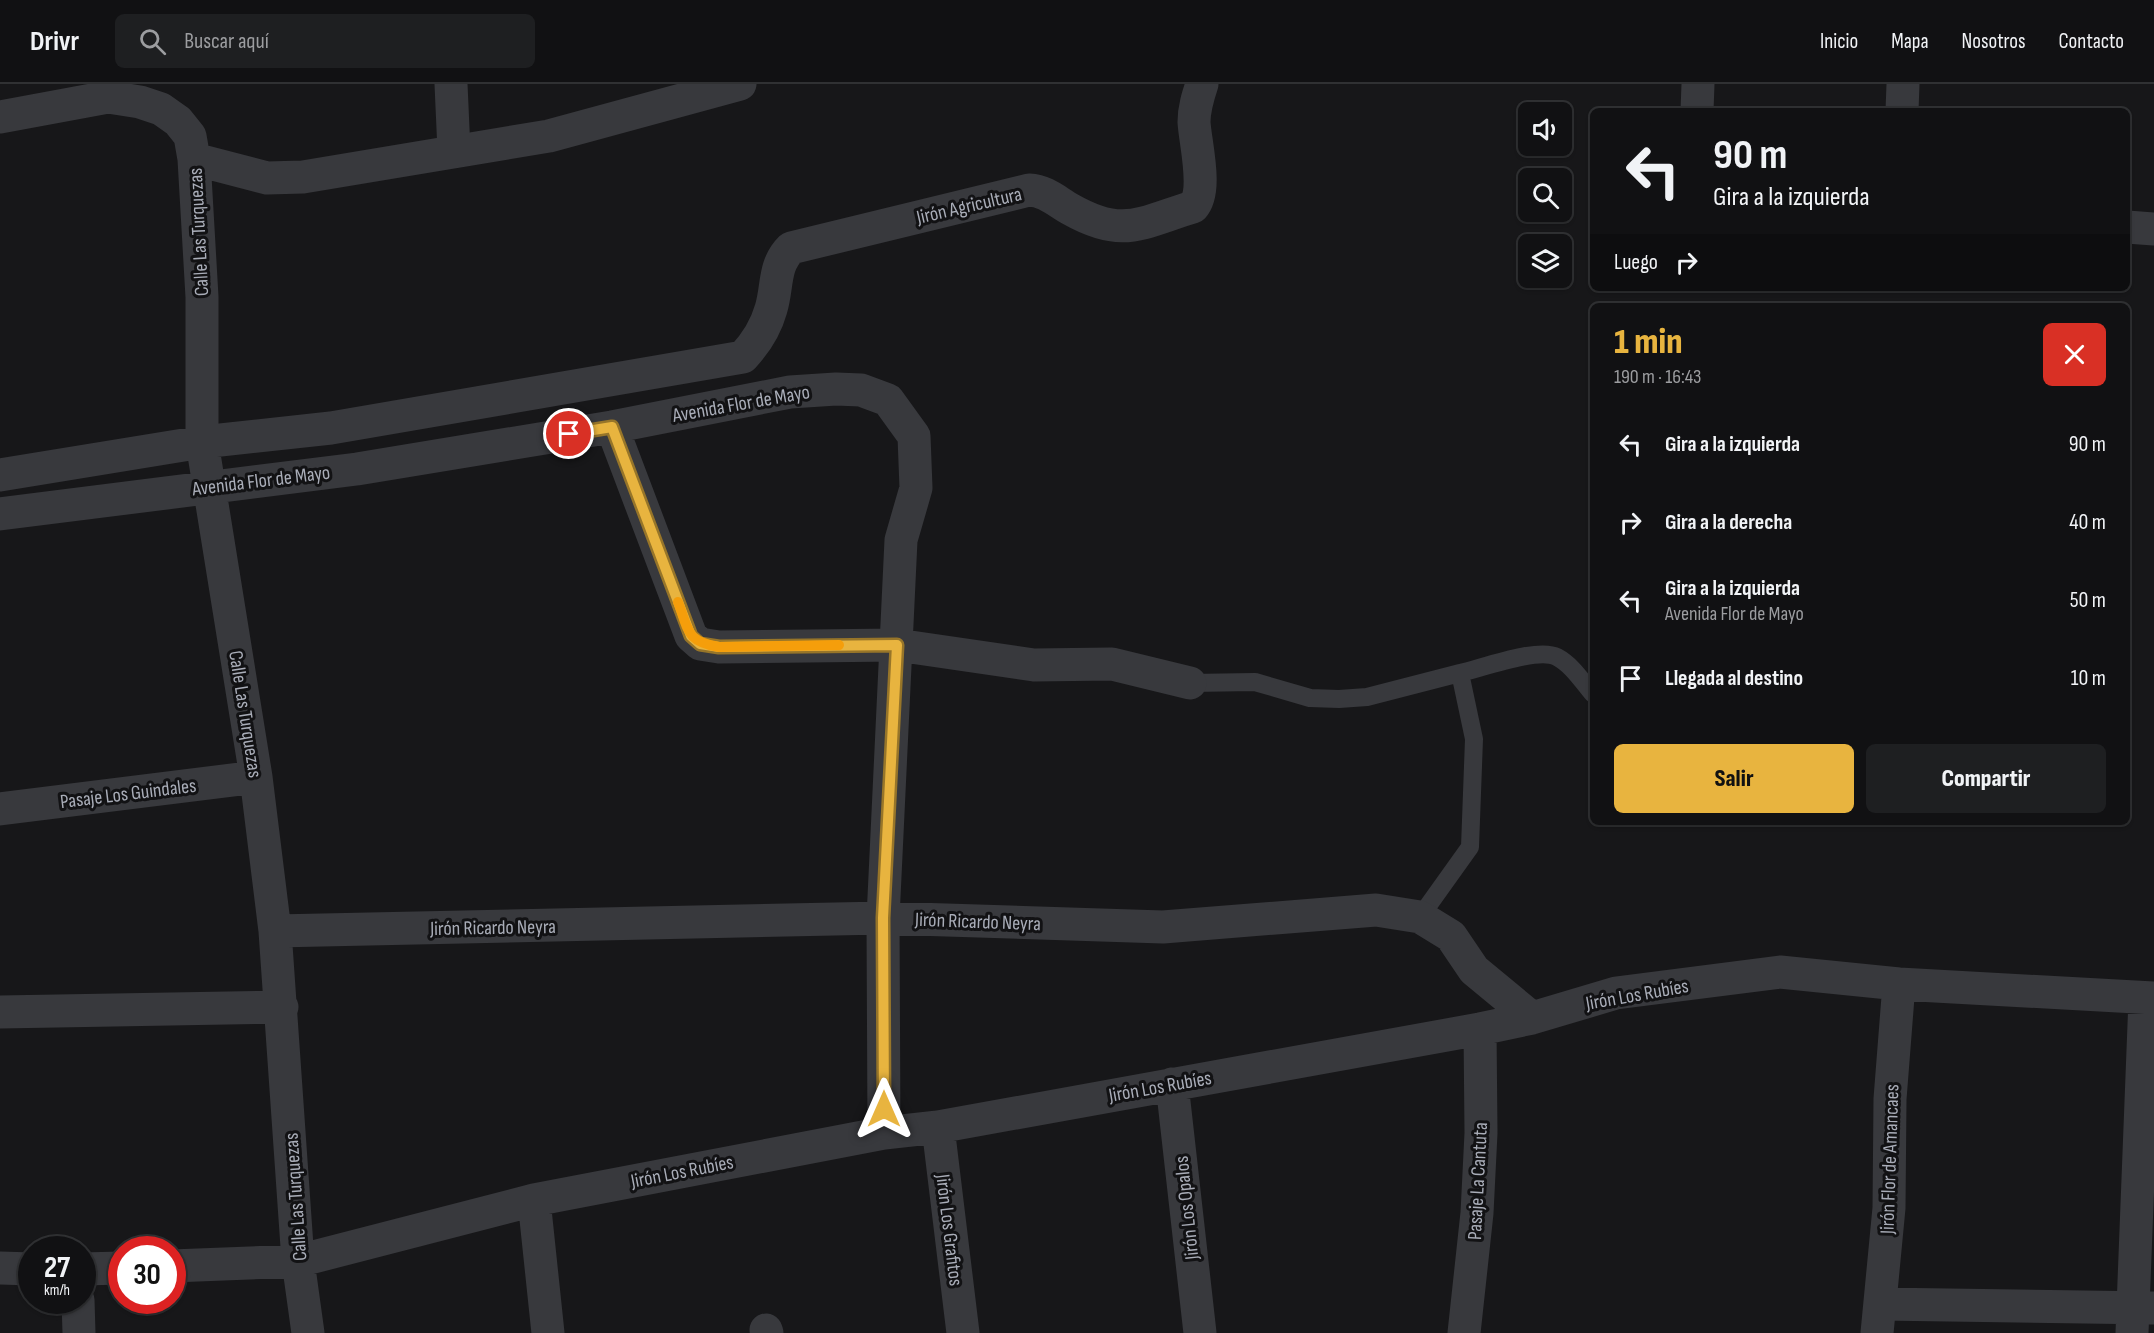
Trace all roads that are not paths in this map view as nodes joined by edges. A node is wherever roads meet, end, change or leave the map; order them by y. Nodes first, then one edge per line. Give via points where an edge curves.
1 (451, 84) edge
2 (740, 84) edge
3 (1202, 84) edge
4 (1698, 84) edge
5 (1903, 84) edge
6 (1696, 108) edge
7 (1902, 108) edge
8 (0, 117) edge
9 (454, 151) junction
10 (195, 159) junction
11 (2130, 227) edge
12 (2154, 229) edge
13 (612, 427) junction
14 (202, 442) junction
15 (0, 474) edge
16 (209, 486) junction
17 (0, 514) edge
18 (897, 645) junction
19 (1460, 673) junction
20 (1190, 683) joint
21 (1590, 690) edge
22 (256, 777) junction
23 (0, 809) edge
24 (1419, 917) junction
25 (883, 918) junction
26 (275, 931) junction
27 (1899, 984) junction
28 (2149, 999) edge
29 (282, 1007) junction
30 (0, 1012) edge
31 (1532, 1018) junction
32 (1480, 1029) junction
33 (1172, 1084) junction
34 (938, 1127) junction
35 (884, 1133) junction
36 (534, 1200) junction
37 (298, 1261) junction
38 (186, 1265) edge
39 (0, 1268) edge
40 (18, 1269) edge
41 (78, 1314) edge
42 (2140, 1316) edge
43 (1879, 1318) edge
44 (79, 1333) edge
45 (308, 1333) edge
46 (548, 1333) edge
47 (963, 1333) edge
48 (1200, 1333) edge
49 (1464, 1333) edge

1 - 9 street
2 - 9 street via 549,136
3 - 14 street, Jirón Agricultura via 1194,123 1199,189 1193,207 1124,228 1111,227 1085,218 1046,194 1029,190 791,248 777,269 771,309 757,342 743,357 331,428
4 - 6 street
5 - 7 street
8 - 10 street, Calle Las Turquezas via 108,97 140,102 161,109 178,121 190,136
9 - 10 street via 303,177 267,178
10 - 14 street, Calle Las Turquezas
11 - 12 street
13 - 16 street, Avenida Flor de Mayo via 357,469
13 - 18 street via 691,636 700,644
13 - 18 street, Avenida Flor de Mayo via 790,392 861,390 888,400 914,436 916,488 901,540
14 - 15 street
14 - 16 street, Calle Las Turquezas
16 - 17 street, Avenida Flor de Mayo
16 - 22 street, Calle Las Turquezas
18 - 20 street via 1034,665 1112,663
18 - 25 street, Avenida Flor de Mayo
19 - 20 lane via 1367,697 1339,699 1310,698 1255,682
19 - 21 lane via 1538,654 1555,656 1569,665
19 - 24 lane via 1474,739 1470,847
22 - 23 street, Pasaje Los Guindales
22 - 26 street, Calle Las Turquezas
24 - 25 street, Jirón Ricardo Neyra via 1376,910 1162,927
24 - 31 street, Jirón Ricardo Neyra via 1451,936 1474,970
25 - 26 street, Jirón Ricardo Neyra
25 - 35 street, Avenida Flor de Mayo
26 - 29 street, Calle Las Turquezas
27 - 28 street, Jirón Los Rubíes
27 - 31 street, Jirón Los Rubíes via 1780,972 1616,993
27 - 43 street, Jirón Flor de Amancaes via 1890,1099 1889,1209
28 - 42 street
29 - 30 street
29 - 37 street, Calle Las Turquezas
31 - 32 street, Jirón Los Rubíes
32 - 33 street, Jirón Los Rubíes
32 - 49 street, Pasaje La Cantuta via 1477,1213
33 - 34 street, Jirón Los Rubíes
33 - 48 street, Jirón Los Opalos
34 - 35 street, Jirón Los Rubíes
34 - 47 street, Jirón Los Grafitos
35 - 36 street, Jirón Los Rubíes
36 - 37 street, Jirón Los Rubíes
36 - 46 street
37 - 38 street, Jirón Los Rubíes
37 - 45 street, Calle Las Turquezas
39 - 40 street
41 - 44 street
42 - 43 street

